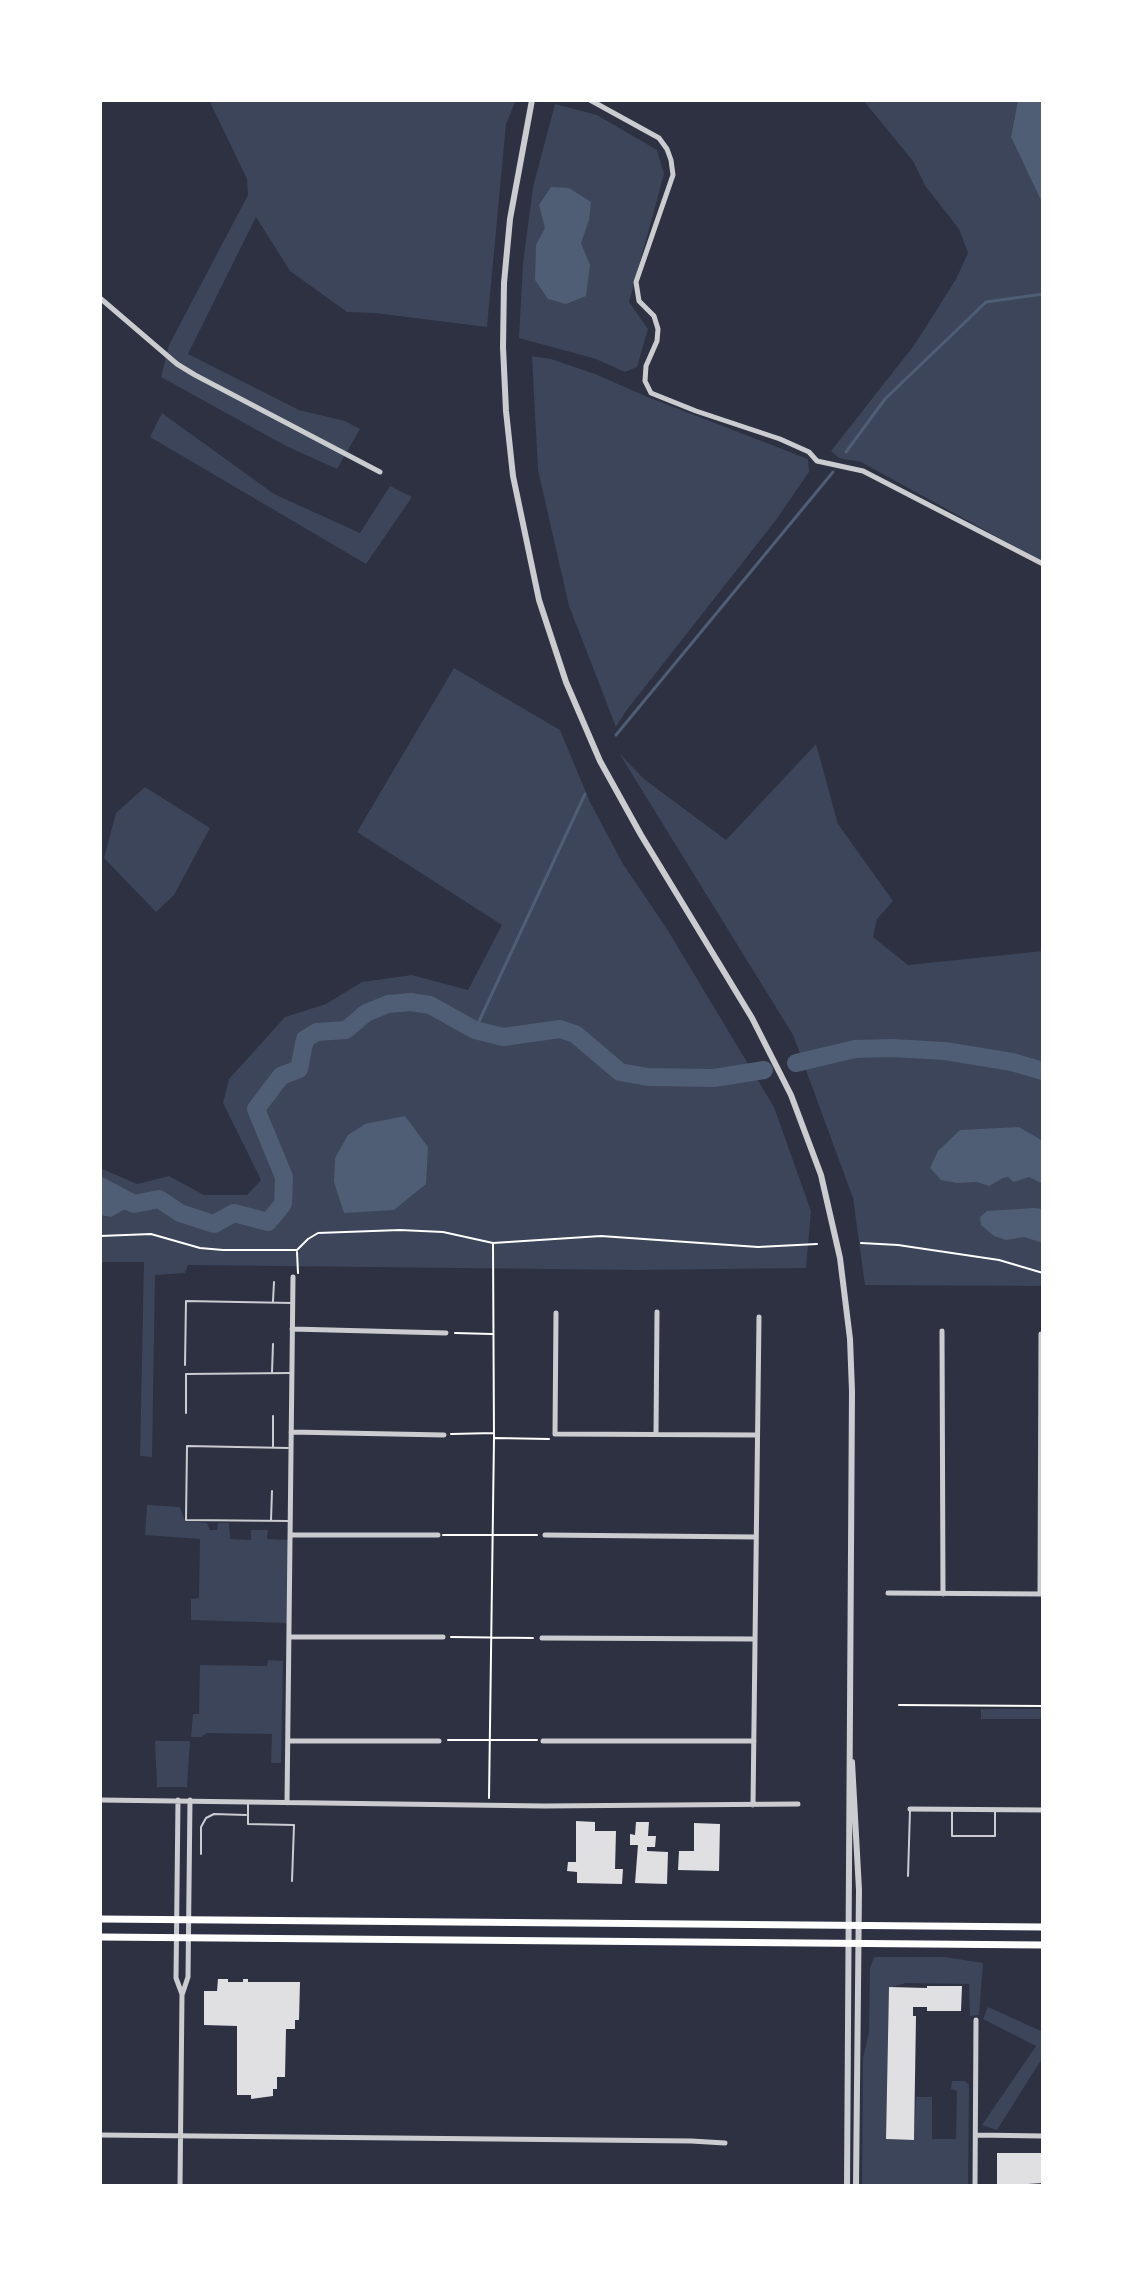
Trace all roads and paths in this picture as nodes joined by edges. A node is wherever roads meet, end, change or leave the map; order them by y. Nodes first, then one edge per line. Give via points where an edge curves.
1 (532, 100) edge
2 (590, 100) edge
3 (100, 298) edge
4 (380, 472) dead end
5 (1043, 564) edge
6 (100, 1236) edge
7 (493, 1243) junction
8 (861, 1243) dead end
9 (817, 1244) dead end
10 (297, 1250) junction
11 (1043, 1273) edge
12 (293, 1277) joint
13 (274, 1282) dead end
14 (273, 1302) junction
15 (293, 1303) junction
16 (657, 1312) dead end
17 (556, 1313) dead end
18 (759, 1317) dead end
19 (292, 1329) junction
20 (942, 1331) dead end
21 (446, 1333) joint
22 (494, 1334) junction
23 (1041, 1334) edge
24 (273, 1344) dead end
25 (185, 1365) dead end
26 (272, 1373) junction
27 (292, 1373) junction
28 (186, 1413) dead end
29 (273, 1416) dead end
30 (291, 1432) junction
31 (494, 1433) junction
32 (555, 1434) junction
33 (656, 1434) junction
34 (444, 1435) joint
35 (757, 1435) junction
36 (494, 1438) junction
37 (273, 1448) junction
38 (291, 1448) junction
39 (272, 1491) dead end
40 (290, 1521) junction
41 (271, 1522) junction
42 (290, 1535) junction
43 (438, 1535) joint
44 (492, 1535) junction
45 (545, 1535) joint
46 (756, 1537) junction
47 (888, 1593) dead end
48 (943, 1594) junction
49 (1041, 1594) edge
50 (289, 1637) junction
51 (443, 1637) joint
52 (492, 1638) junction
53 (542, 1638) joint
54 (755, 1639) junction
55 (899, 1705) dead end
56 (1043, 1706) edge
57 (850, 1734) junction
58 (488, 1739) junction
59 (288, 1741) junction
60 (439, 1741) joint
61 (543, 1741) joint
62 (754, 1741) junction
63 (100, 1800) edge
64 (178, 1800) junction
65 (190, 1800) junction
66 (248, 1802) junction
67 (287, 1803) junction
68 (798, 1804) dead end
69 (489, 1805) junction
70 (753, 1805) junction
71 (910, 1809) joint
72 (952, 1809) junction
73 (995, 1810) junction
74 (1043, 1810) edge
75 (248, 1815) junction
76 (201, 1854) dead end
77 (908, 1876) dead end
78 (292, 1881) dead end
79 (100, 1919) edge
80 (177, 1920) junction
81 (189, 1920) junction
82 (847, 1925) junction
83 (859, 1925) junction
84 (1043, 1927) edge
85 (100, 1937) edge
86 (177, 1938) junction
87 (188, 1938) junction
88 (847, 1943) junction
89 (858, 1943) junction
90 (1043, 1945) edge
91 (182, 1995) junction
92 (976, 2020) dead end
93 (100, 2135) edge
94 (181, 2135) junction
95 (976, 2135) junction
96 (1043, 2136) edge
97 (725, 2143) dead end
98 (180, 2186) edge
99 (847, 2186) edge
100 (856, 2186) edge
101 (975, 2186) edge

1 - 57 street via 513,198 503,305 506,411 520,517 546,621 591,741 635,826 763,1037 799,1114 828,1201 850,1339
2 - 5 street via 659,138 671,160 673,175 635,292 658,329 646,366 651,393 780,439 817,461 863,471
3 - 4 street via 186,370
6 - 10 path via 151,1234 200,1248
7 - 9 path via 601,1236 758,1247
7 - 10 path via 426,1230 331,1231 318,1233
7 - 22 path
8 - 11 path via 999,1260
10 - 12 path via 299,1272
12 - 15 street
13 - 14 lane
14 - 15 lane
14 - 25 lane via 186,1301
15 - 19 street
16 - 33 street
17 - 32 street
18 - 35 street
19 - 21 street
19 - 27 street
20 - 48 street
21 - 22 path
22 - 31 path
23 - 49 street
24 - 26 lane
26 - 27 lane
26 - 28 lane via 186,1374
27 - 30 street
29 - 37 lane
30 - 34 street
30 - 38 street
31 - 34 path
31 - 36 path
32 - 33 street
32 - 36 path via 552,1439
33 - 35 street
35 - 46 street
36 - 44 path
37 - 38 lane
37 - 41 lane via 187,1446 186,1520
38 - 40 street
39 - 41 lane
40 - 41 lane
40 - 42 street
42 - 43 street
42 - 50 street
43 - 44 path
44 - 45 path
44 - 52 path
45 - 46 street
46 - 54 street
47 - 48 street
48 - 49 street
50 - 51 street
50 - 59 street
51 - 52 path
52 - 53 path
52 - 58 path
53 - 54 street
54 - 62 street
55 - 56 path
57 - 82 street
57 - 83 street
58 - 60 path
58 - 61 path
58 - 69 path
59 - 60 street
59 - 67 street
61 - 62 street
62 - 70 street
63 - 64 street
64 - 65 street
64 - 80 street
65 - 66 street
65 - 81 street
66 - 67 street
66 - 75 lane
67 - 69 street
68 - 70 street
69 - 70 street
71 - 72 street
71 - 77 lane
72 - 73 street
72 - 73 lane via 952,1836 995,1836
73 - 74 street
75 - 76 lane via 206,1818
75 - 78 lane via 248,1824 294,1825
79 - 80 main road
80 - 81 main road
80 - 86 street
81 - 82 main road
81 - 87 street
82 - 83 main road
82 - 88 street
83 - 84 main road
83 - 89 street
85 - 86 main road
86 - 87 main road
86 - 91 street via 176,1978
87 - 88 main road
87 - 91 street via 188,1977
88 - 89 main road
88 - 99 street
89 - 90 main road
89 - 100 street
91 - 94 street
92 - 95 street
93 - 94 street
94 - 97 street
94 - 98 street
95 - 96 street
95 - 101 street

